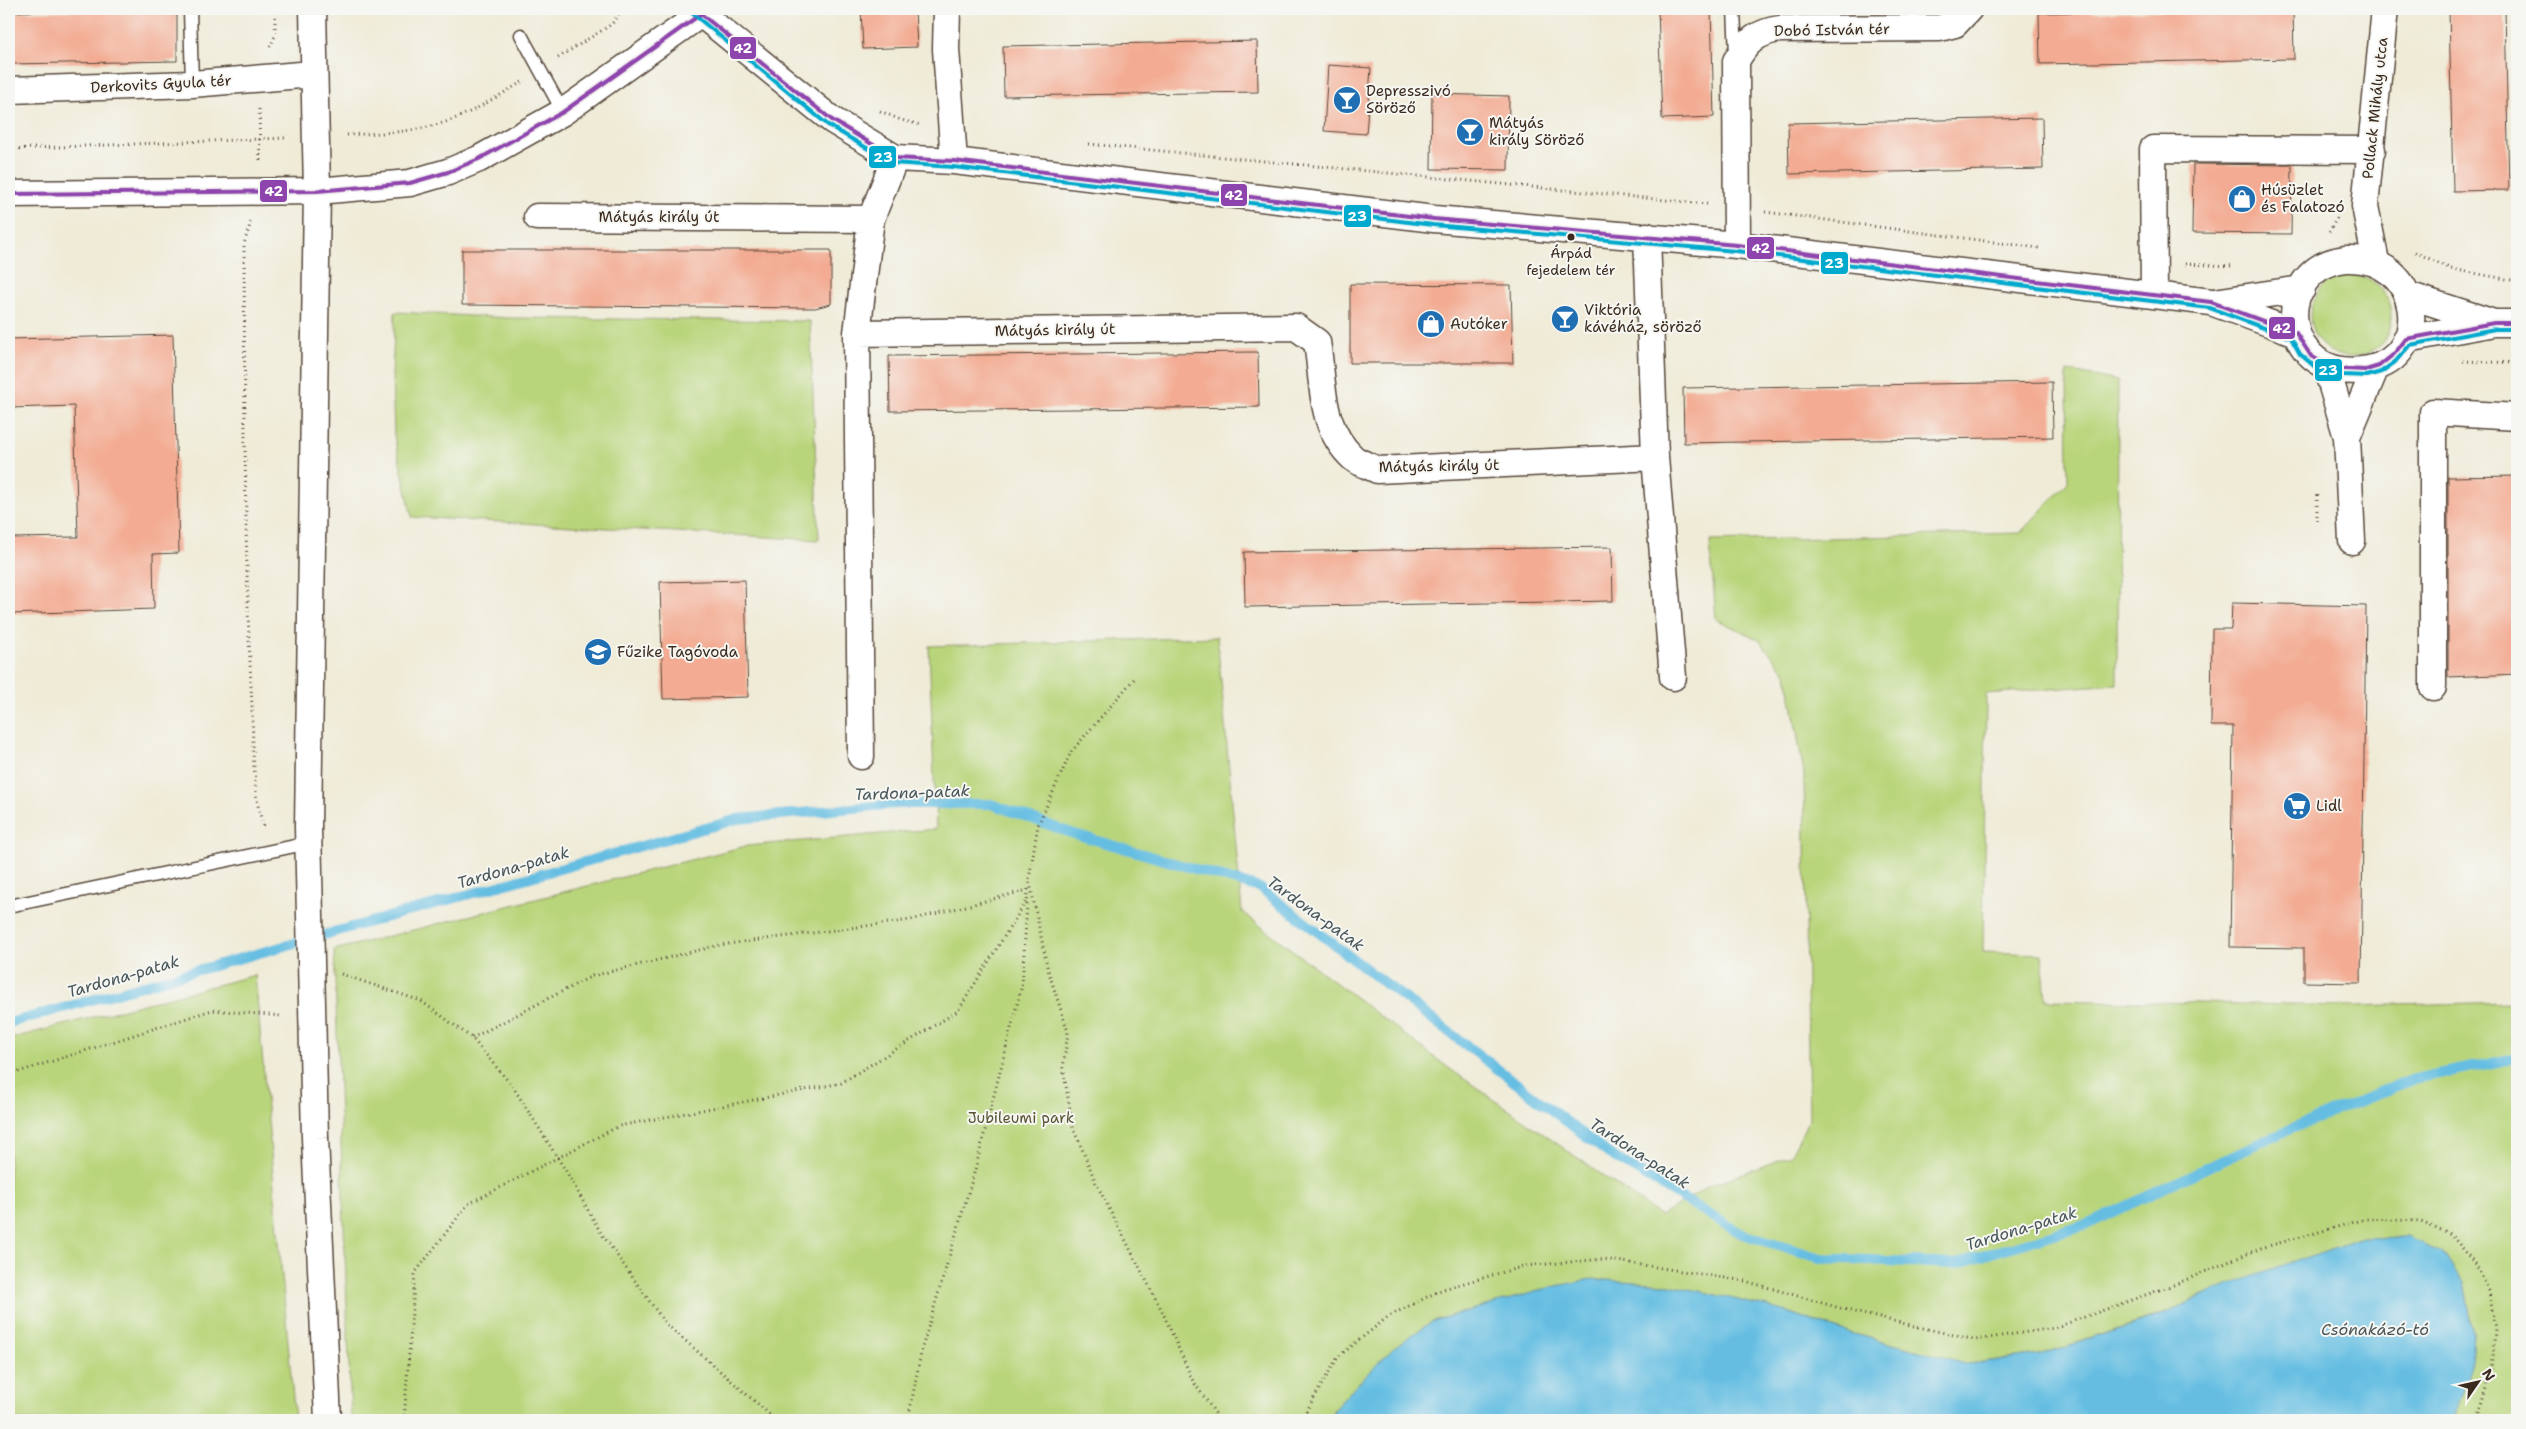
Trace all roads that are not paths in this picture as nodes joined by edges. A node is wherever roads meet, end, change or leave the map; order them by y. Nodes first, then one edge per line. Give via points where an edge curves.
1 (190, 9) edge
2 (313, 9) edge
3 (947, 9) edge
4 (1734, 9) edge
5 (1969, 9) edge
6 (2385, 9) edge
7 (699, 12) edge
8 (520, 35) dead end
9 (1736, 61) junction
10 (313, 74) junction
11 (192, 84) junction
12 (9, 90) edge
13 (563, 112) junction
14 (2372, 150) junction
15 (894, 158) junction
16 (954, 161) junction
17 (317, 191) junction
18 (9, 194) edge
19 (2365, 206) junction
20 (537, 217) dead end
21 (871, 219) junction
22 (1647, 236) junction
23 (1737, 245) junction
24 (2346, 259) junction
25 (2376, 262) junction
26 (2402, 286) junction
27 (2154, 295) junction
28 (2298, 297) junction
29 (2211, 302) junction
30 (2506, 323) edge
31 (857, 333) junction
32 (2296, 333) junction
33 (2406, 339) junction
34 (2326, 366) junction
35 (2376, 367) junction
36 (2517, 417) edge
37 (2347, 437) junction
38 (1655, 456) junction
39 (2352, 541) dead end
40 (1673, 677) dead end
41 (2433, 687) dead end
42 (861, 756) dead end
43 (309, 843) junction
44 (9, 906) edge
45 (328, 1420) edge

1 - 11 lane
2 - 10 street
3 - 16 street via 946,50
4 - 9 lane
5 - 9 street, Dobó István tér via 1955,24 1940,28 1764,31 1744,47
6 - 14 street, Pollack Mihály utca
7 - 13 street
7 - 15 street via 832,120
8 - 13 lane
9 - 23 street
10 - 11 street, Derkovits Gyula tér
10 - 17 street
11 - 12 street, Derkovits Gyula tér
13 - 17 street via 448,172 410,183
14 - 19 street, Pollack Mihály utca
14 - 27 street via 2153,150
15 - 16 street
15 - 21 street
16 - 22 street via 1434,218
17 - 18 street
17 - 43 street
19 - 24 street, Pollack Mihály utca
19 - 25 street, Pollack Mihály utca
20 - 21 street, Mátyás király út
21 - 31 street
22 - 23 street
22 - 38 street
23 - 27 street
24 - 25 street
24 - 28 street via 2320,268
25 - 26 street
26 - 30 street
26 - 33 street via 2411,322
27 - 29 street
28 - 29 street
28 - 32 street via 2294,312
29 - 32 street
30 - 33 street
31 - 38 street, Mátyás király út via 1296,327 1317,342 1324,401 1333,434 1354,459 1377,470
31 - 42 street
32 - 34 street via 2310,356
33 - 35 street via 2393,356
34 - 35 street via 2346,370
34 - 37 street
35 - 37 street
36 - 41 street via 2433,412
37 - 39 street
38 - 40 street
43 - 44 lane
43 - 45 street via 312,1019

